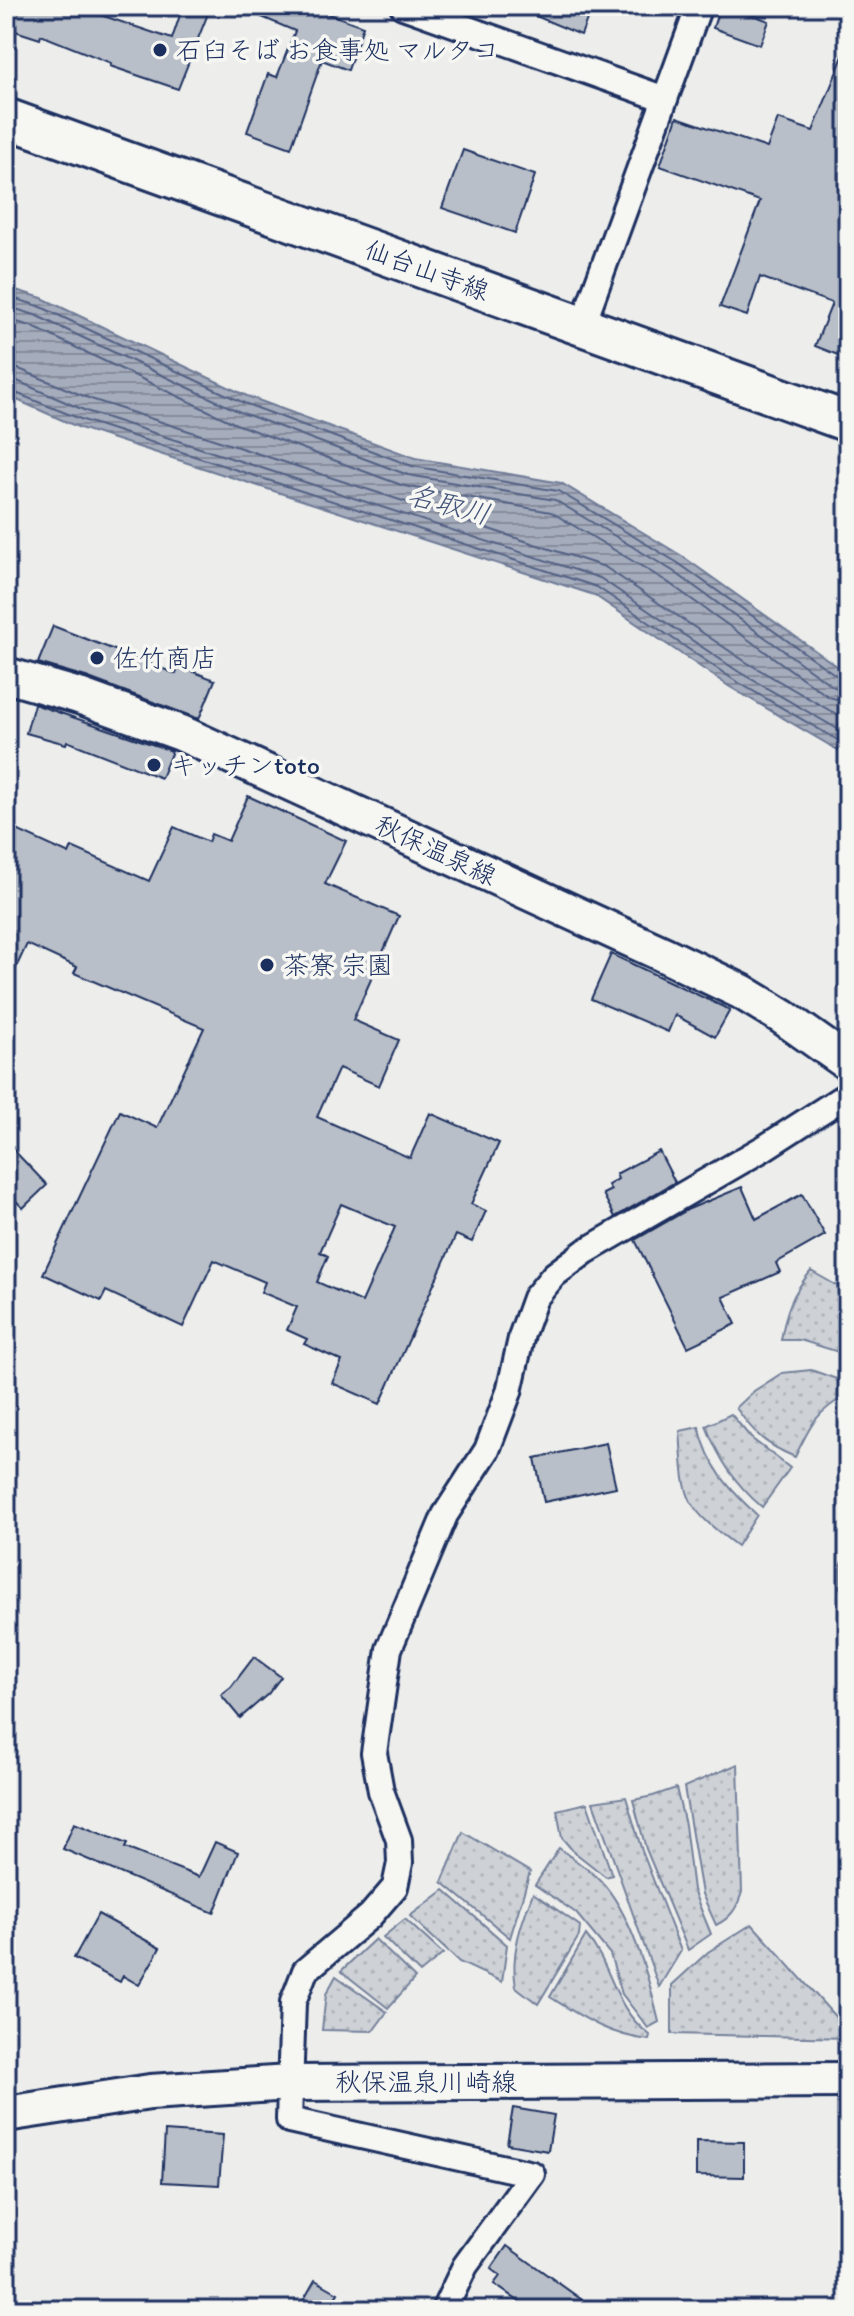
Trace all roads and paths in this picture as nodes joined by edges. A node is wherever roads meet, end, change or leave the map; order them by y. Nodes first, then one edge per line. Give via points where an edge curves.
1 (403, 6) edge
2 (699, 6) edge
3 (665, 99) junction
4 (6, 118) edge
5 (582, 326) junction
6 (848, 422) edge
7 (6, 675) edge
8 (848, 1063) edge
9 (848, 1094) edge
10 (848, 2080) edge
11 (290, 2083) junction
12 (6, 2114) edge
13 (444, 2310) edge

1 - 3 street
2 - 3 street
3 - 5 street
4 - 5 main road, 仙台山寺線
5 - 6 main road, 仙台山寺線
7 - 8 main road, 秋保温泉線 via 181,733 637,942 742,992
9 - 11 street via 586,1251 554,1275 535,1298 487,1450 445,1515 389,1649 374,1753 399,1840 395,1887 370,1916 305,1971 293,2002
10 - 11 main road, 秋保温泉川崎線
11 - 12 main road, 秋保温泉川崎線 via 150,2092
11 - 13 street via 289,2120 532,2174 465,2266

